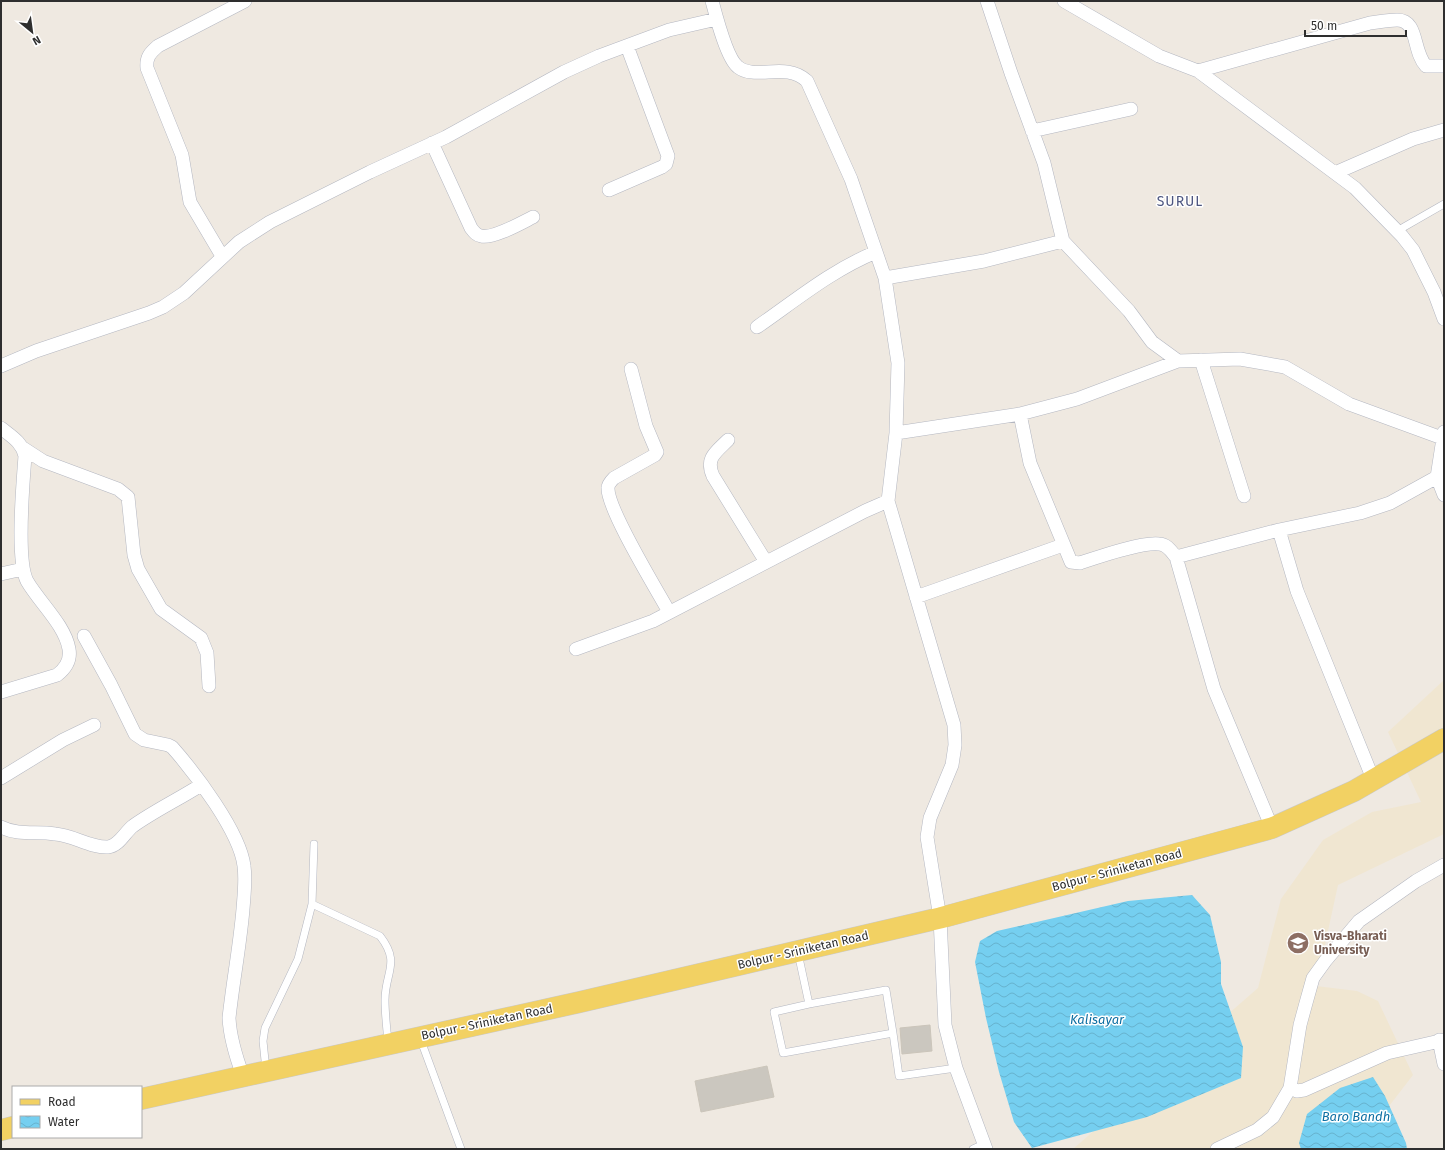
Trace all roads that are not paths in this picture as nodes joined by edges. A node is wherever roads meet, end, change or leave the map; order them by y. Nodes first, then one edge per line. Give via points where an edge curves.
1 (245, 1) edge
2 (712, 1) edge
3 (987, 1) edge
4 (1064, 1) edge
5 (717, 19) junction
6 (627, 46) junction
7 (1444, 66) edge
8 (1198, 71) junction
9 (1131, 110) dead end
10 (1444, 130) edge
11 (1032, 131) junction
12 (432, 143) junction
13 (1335, 173) junction
14 (609, 190) dead end
15 (1444, 204) edge
16 (533, 217) dead end
17 (1398, 232) junction
18 (1063, 241) junction
19 (876, 252) junction
20 (222, 256) junction
21 (885, 278) junction
22 (1444, 319) edge
23 (757, 327) dead end
24 (1201, 360) junction
25 (1178, 361) junction
26 (1, 366) edge
27 (631, 369) dead end
28 (1020, 414) junction
29 (1, 428) edge
30 (896, 433) junction
31 (1443, 435) edge
32 (728, 440) dead end
33 (23, 448) junction
34 (1437, 477) junction
35 (1444, 495) edge
36 (1244, 496) dead end
37 (888, 501) junction
38 (1279, 530) junction
39 (1063, 545) junction
40 (1176, 556) junction
41 (766, 562) junction
42 (23, 569) junction
43 (1, 574) edge
44 (916, 596) junction
45 (669, 612) junction
46 (84, 636) dead end
47 (576, 649) dead end
48 (209, 686) dead end
49 (1, 692) edge
50 (94, 725) dead end
51 (1444, 739) edge
52 (1, 778) edge
53 (1373, 780) junction
54 (201, 785) junction
55 (1, 827) edge
56 (1272, 828) junction
57 (314, 844) dead end
58 (1444, 865) edge
59 (312, 904) junction
60 (940, 918) junction
61 (797, 951) junction
62 (809, 1004) junction
63 (893, 1033) junction
64 (420, 1037) junction
65 (1441, 1040) edge
66 (388, 1044) junction
67 (1444, 1064) edge
68 (956, 1068) junction
69 (266, 1070) junction
70 (243, 1076) junction
71 (1290, 1088) junction
72 (142, 1099) edge
73 (12, 1127) edge
74 (1, 1130) edge
75 (981, 1147) edge
76 (461, 1149) edge
77 (1217, 1149) edge

1 - 20 street via 158,46 148,55 146,61 182,155 190,202
2 - 5 street
3 - 11 street
4 - 8 street via 1158,56
5 - 6 street via 669,30
5 - 19 street via 730,55 738,68 751,72 794,73 806,81 839,150
6 - 12 street via 564,72 468,126
6 - 14 street via 668,159 662,167
7 - 8 street via 1426,66 1416,49 1412,27 1407,22 1398,20 1370,23
8 - 13 street
9 - 11 street
10 - 13 street via 1413,139
11 - 18 street via 1044,163
12 - 16 street via 475,233 480,236 492,235
12 - 20 street via 270,222
13 - 17 street via 1355,188
15 - 17 lane
17 - 22 street via 1413,250
18 - 21 street via 984,261
18 - 25 street via 1129,311 1152,342
19 - 21 street
19 - 23 street via 853,261 818,283
20 - 26 street via 195,284 163,307 36,351
21 - 30 street via 898,363
24 - 25 street
24 - 31 street via 1240,359 1285,366 1349,404
24 - 36 street
25 - 28 street via 1077,399
27 - 45 street via 646,426 657,452 614,478 608,489 619,522
28 - 30 street
28 - 39 street via 1030,463
29 - 33 street
30 - 37 street
31 - 34 street
32 - 41 street via 714,454 709,468
33 - 42 street
33 - 48 street via 43,461 118,489 128,497 134,555 138,569 161,609 201,638 207,653
34 - 35 street
34 - 38 street via 1390,503 1360,513
37 - 41 street
37 - 44 street
38 - 40 street
38 - 53 street via 1297,591
39 - 40 street via 1071,562 1077,564 1135,547 1159,544 1167,546
39 - 44 street
40 - 56 street via 1214,689
41 - 45 street
42 - 43 street
42 - 49 street via 35,593 65,636 69,662 58,675
44 - 60 street via 954,725 952,765 930,818 927,838
45 - 47 street via 652,621
46 - 54 street via 135,734 144,740 172,747
50 - 52 street via 62,740
51 - 53 main road, Bolpur - Sriniketan Road
53 - 56 main road, Bolpur - Sriniketan Road
54 - 55 street via 134,826 110,846 94,845 54,833 20,834
54 - 70 street via 232,832 244,865 242,925 229,1018 234,1050
56 - 60 main road, Bolpur - Sriniketan Road
57 - 59 lane
58 - 71 street via 1416,881 1359,921 1313,978 1300,1025
59 - 66 lane via 380,936 386,944 392,959 385,999
59 - 69 lane via 298,960 265,1028 263,1042
60 - 61 main road, Bolpur - Sriniketan Road
60 - 68 street via 945,1025
61 - 62 lane
61 - 64 main road, Bolpur - Sriniketan Road
62 - 63 lane via 886,990
62 - 63 lane via 774,1012 783,1053
63 - 68 lane via 899,1076
64 - 66 main road, Bolpur - Sriniketan Road
64 - 76 lane
65 - 67 street
65 - 71 street via 1388,1052 1304,1090
66 - 69 main road, Bolpur - Sriniketan Road
68 - 75 street
69 - 70 main road, Bolpur - Sriniketan Road
70 - 72 main road, Bolpur - Sriniketan Road
71 - 77 street via 1273,1117 1257,1130
73 - 74 main road

